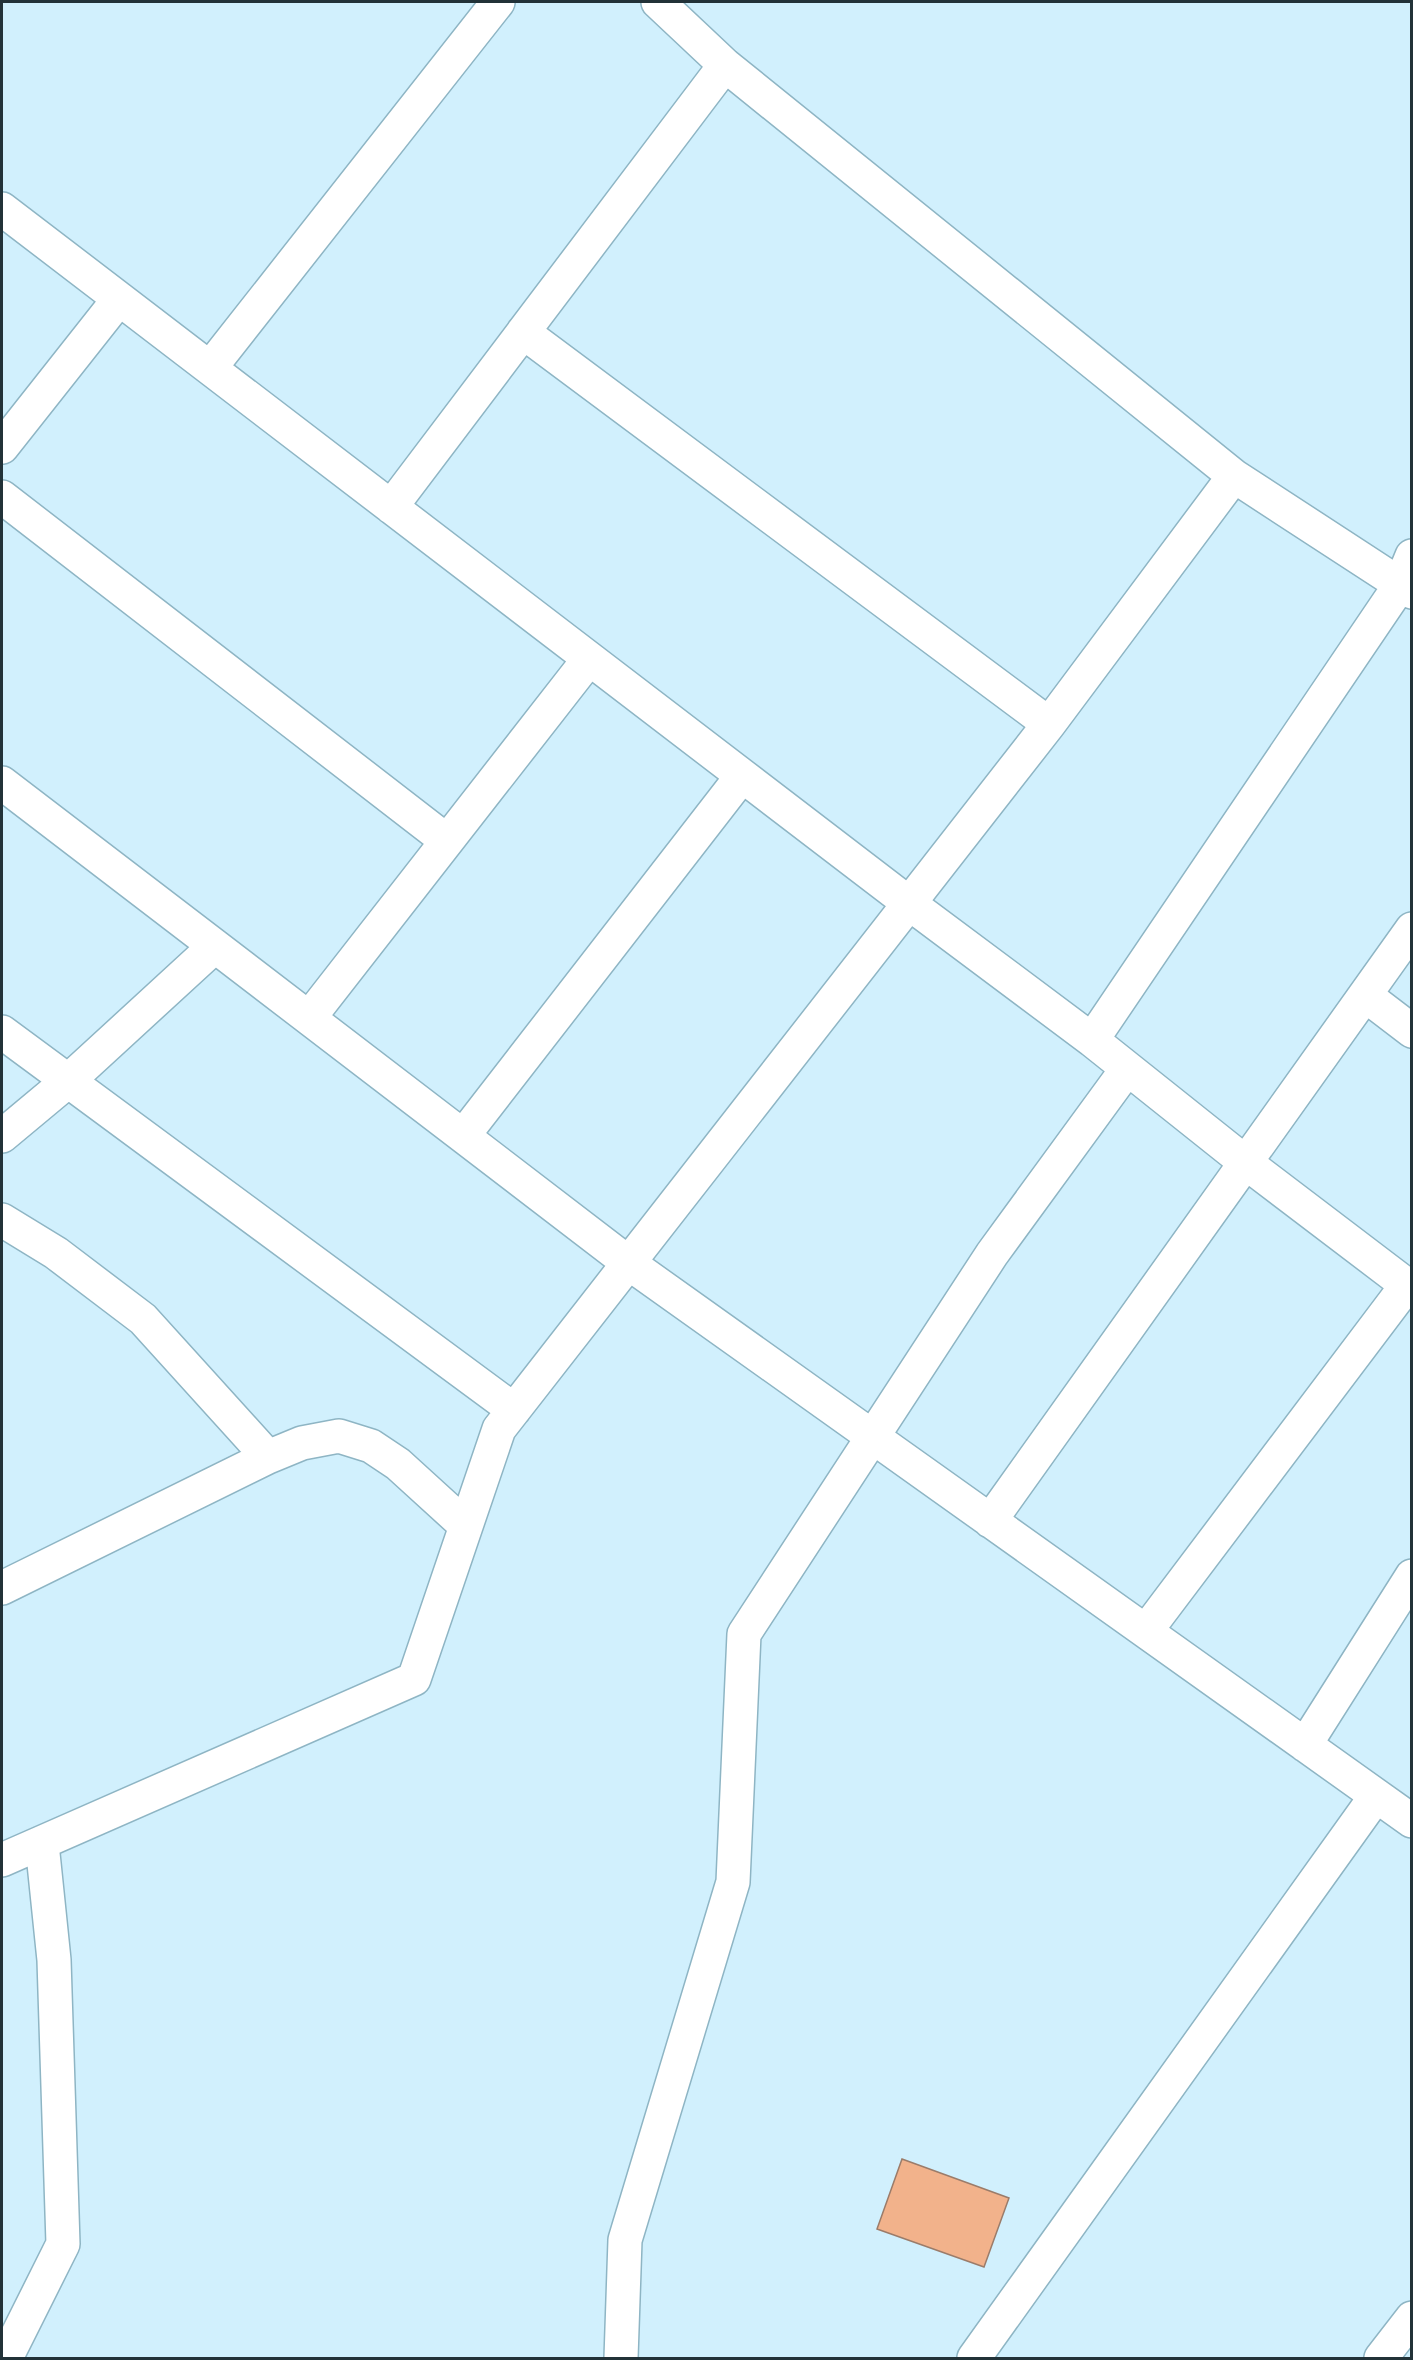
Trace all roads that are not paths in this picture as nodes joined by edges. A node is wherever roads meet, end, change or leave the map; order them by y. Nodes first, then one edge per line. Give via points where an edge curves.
1 (498, 2) edge
2 (658, 2) edge
3 (725, 65) junction
4 (2, 209) edge
5 (119, 299) junction
6 (523, 332) junction
7 (210, 368) junction
8 (2, 447) edge
9 (1234, 476) junction
10 (2, 497) edge
11 (391, 507) junction
12 (1408, 578) edge
13 (589, 659) junction
14 (1049, 724) junction
15 (742, 776) junction
16 (2, 783) edge
17 (447, 842) junction
18 (910, 904) junction
19 (1412, 929) edge
20 (215, 946) junction
21 (1365, 995) junction
22 (309, 1018) junction
23 (1412, 1031) edge
24 (2, 1032) edge
25 (1092, 1040) junction
26 (1127, 1069) junction
27 (69, 1081) junction
28 (2, 1136) edge
29 (463, 1136) junction
30 (1245, 1162) junction
31 (2, 1220) edge
32 (630, 1264) junction
33 (1409, 1287) edge
34 (514, 1410) junction
35 (874, 1437) junction
36 (268, 1457) junction
37 (990, 1521) junction
38 (466, 1526) junction
39 (1412, 1576) edge
40 (2, 1588) edge
41 (1146, 1631) junction
42 (1305, 1745) junction
43 (1376, 1796) junction
44 (1412, 1821) edge
45 (42, 1844) junction
46 (2, 1860) edge
47 (1412, 2318) edge
48 (6, 2358) edge
49 (621, 2358) edge
50 (974, 2358) edge
51 (1381, 2358) edge

1 - 7 street
2 - 3 street
3 - 6 street
3 - 9 street
4 - 5 street
5 - 7 street
5 - 8 street
6 - 11 street
6 - 14 street
7 - 11 street
9 - 12 street
9 - 14 street
10 - 17 street
11 - 13 street
12 - 25 street
13 - 15 street
13 - 17 street
14 - 18 street
15 - 18 street
15 - 29 street
16 - 20 street
17 - 22 street
18 - 25 street
18 - 32 street
19 - 21 street
20 - 22 street
20 - 27 street
21 - 23 street
21 - 30 street
22 - 29 street
24 - 27 street
25 - 26 street
26 - 30 street
26 - 35 street via 992,1254
27 - 28 street
27 - 34 street
29 - 32 street
30 - 33 street
30 - 37 street
31 - 36 street via 56,1253 143,1319
32 - 34 street
32 - 35 street
33 - 41 street
34 - 38 street via 499,1429
35 - 37 street
35 - 49 street via 744,1634 733,1882 625,2240
36 - 38 street via 302,1443 339,1436 371,1446 398,1464
36 - 40 street
37 - 41 street
38 - 45 street via 414,1679
39 - 42 street
41 - 42 street
42 - 43 street
43 - 44 street
43 - 50 street
45 - 46 street
45 - 48 street via 54,1960 63,2244
47 - 51 street

